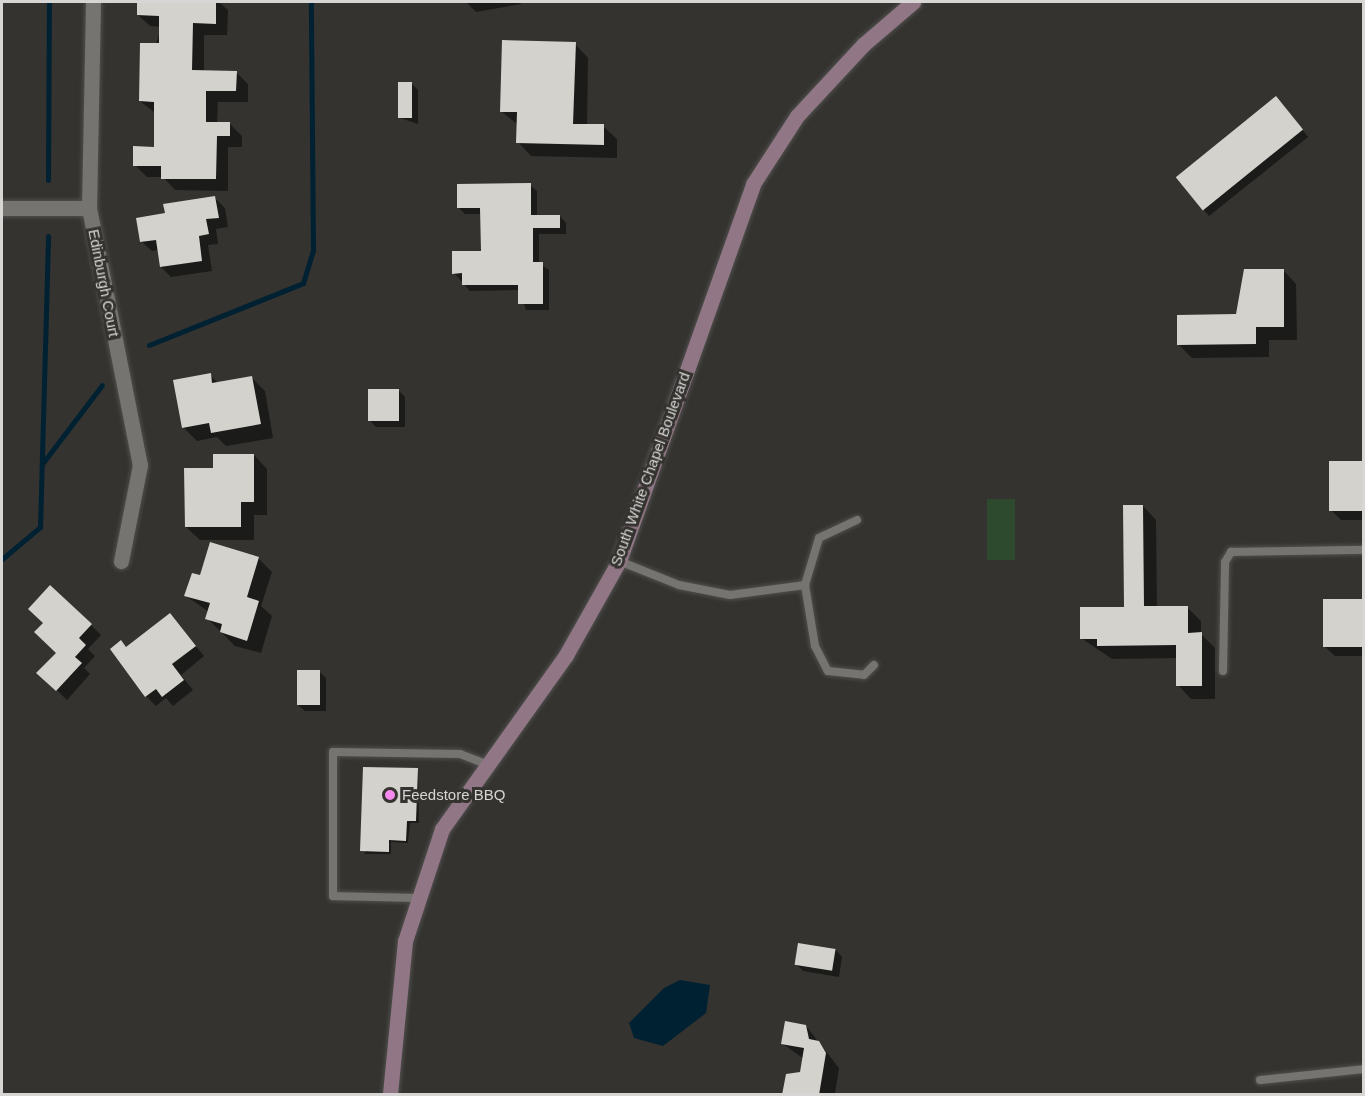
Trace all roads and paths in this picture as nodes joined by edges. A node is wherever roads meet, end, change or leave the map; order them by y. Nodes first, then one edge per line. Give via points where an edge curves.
1 (93, 2) edge
2 (913, 2) edge
3 (2, 208) edge
4 (89, 208) junction
5 (857, 520) dead end
6 (1364, 550) edge
7 (121, 561) dead end
8 (619, 561) junction
9 (805, 585) junction
10 (874, 664) dead end
11 (1223, 671) dead end
12 (486, 764) junction
13 (415, 898) junction
14 (1364, 1069) edge
15 (1260, 1080) dead end
16 (390, 1095) edge

1 - 4 street, Edinburgh Court
2 - 8 main road, South White Chapel Boulevard via 864,44 797,116 753,184
3 - 4 street
4 - 7 street, Edinburgh Court via 140,465
5 - 9 lane via 819,538
6 - 11 lane via 1231,552 1225,562
8 - 9 lane via 679,585 730,595
8 - 12 main road, South White Chapel Boulevard via 566,655
9 - 10 lane via 815,646 828,671 864,675
12 - 13 main road, South White Chapel Boulevard via 442,829
12 - 13 lane via 460,754 333,752 333,896
13 - 16 main road, South White Chapel Boulevard via 397,992
14 - 15 lane

